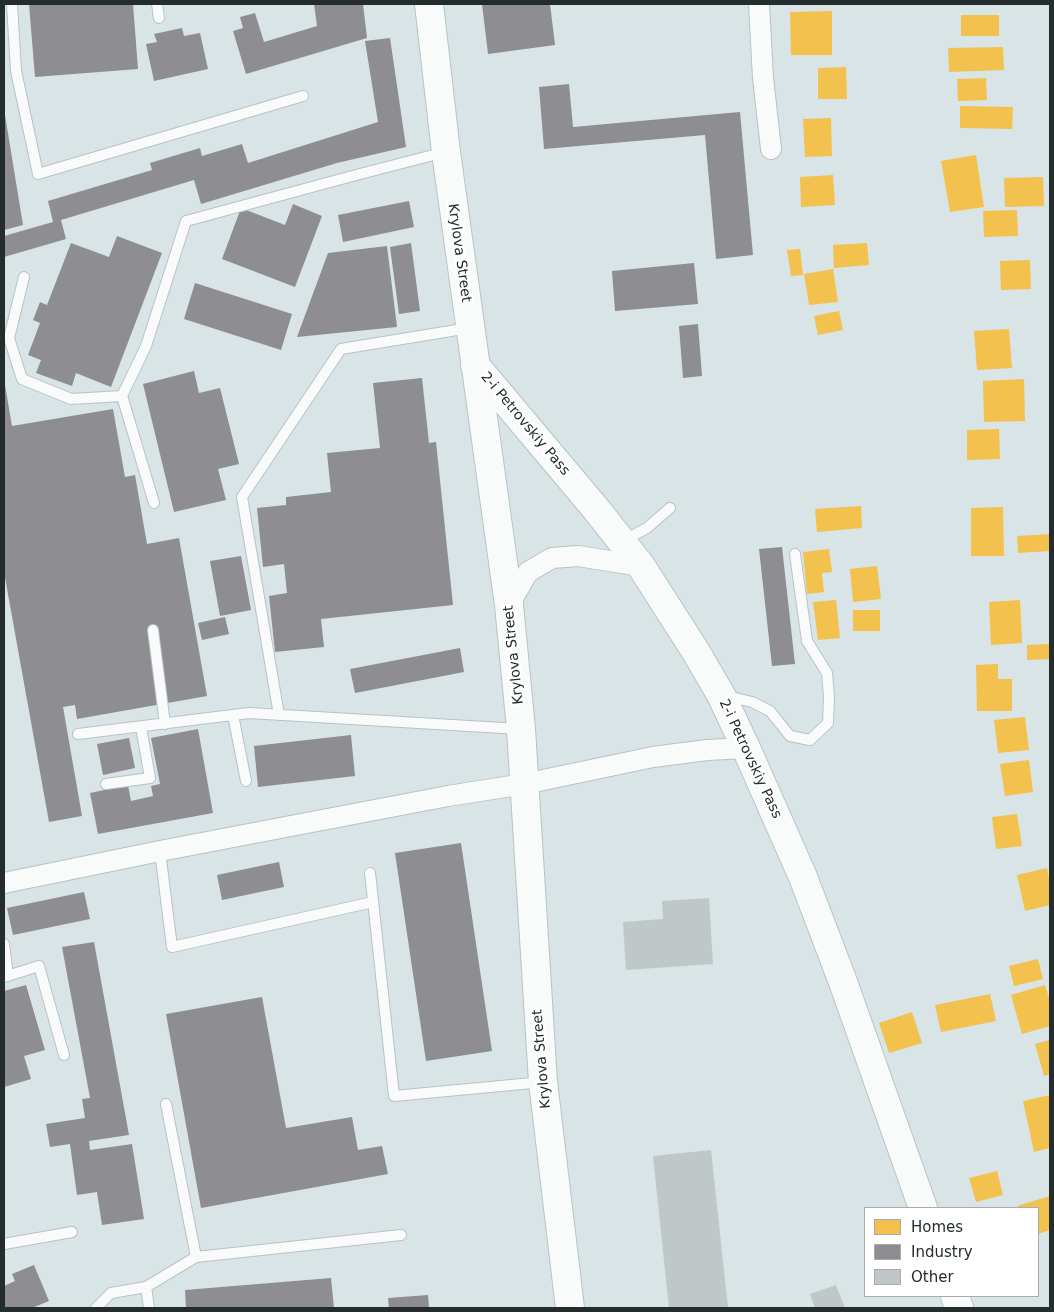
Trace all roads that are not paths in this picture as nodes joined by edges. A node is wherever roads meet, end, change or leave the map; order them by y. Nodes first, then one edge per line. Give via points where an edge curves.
1 (12, 4) edge
2 (157, 4) edge
3 (429, 4) edge
4 (759, 4) edge
5 (158, 18) dead end
6 (303, 96) dead end
7 (771, 149) dead end
8 (446, 152) junction
9 (24, 277) dead end
10 (470, 328) junction
11 (475, 365) junction
12 (122, 396) junction
13 (154, 502) dead end
14 (670, 508) dead end
15 (622, 542) junction
16 (795, 554) dead end
17 (641, 566) junction
18 (509, 605) junction
19 (153, 630) dead end
20 (721, 695) junction
21 (279, 714) junction
22 (233, 715) junction
23 (165, 724) junction
24 (141, 727) junction
25 (521, 729) junction
26 (78, 734) dead end
27 (746, 748) junction
28 (246, 781) dead end
29 (106, 784) dead end
30 (524, 784) junction
31 (160, 851) junction
32 (370, 873) dead end
33 (4, 883) edge
34 (373, 902) junction
35 (4, 944) edge
36 (6, 976) edge
37 (64, 1055) dead end
38 (543, 1082) junction
39 (166, 1104) dead end
40 (924, 1207) edge
41 (72, 1232) dead end
42 (402, 1235) dead end
43 (4, 1244) edge
44 (196, 1258) junction
45 (146, 1287) junction
46 (96, 1308) edge
47 (149, 1308) edge
48 (570, 1308) edge

1 - 6 lane via 16,71 38,174
2 - 5 lane
3 - 8 main road, Krylova Street
4 - 7 street
8 - 10 main road, Krylova Street
8 - 12 lane via 186,220 146,346
9 - 12 lane via 9,338 22,380 71,399
10 - 11 main road, Krylova Street
10 - 21 lane via 342,348 242,497
11 - 15 main road, 2-i Petrovskiy Pass
11 - 18 main road, Krylova Street
12 - 13 lane
14 - 15 lane via 647,528
15 - 17 main road, 2-i Petrovskiy Pass
16 - 20 lane via 807,641 827,673 828,723 810,740 790,736 770,711 752,702
17 - 18 street via 578,556 552,558 528,572
17 - 20 main road, 2-i Petrovskiy Pass
18 - 25 main road, Krylova Street
19 - 23 lane
20 - 27 main road, 2-i Petrovskiy Pass
21 - 22 lane
21 - 25 lane
22 - 23 lane
22 - 28 lane
23 - 24 lane
24 - 26 lane
24 - 29 lane via 150,778
25 - 30 main road, Krylova Street
27 - 30 street via 653,757
27 - 40 main road, 2-i Petrovskiy Pass via 810,895
30 - 31 street
30 - 38 main road, Krylova Street
31 - 33 street
31 - 34 lane via 172,947
32 - 34 lane
34 - 38 lane via 394,1096
35 - 36 lane
36 - 37 lane via 39,966
38 - 48 main road, Krylova Street
39 - 44 lane
41 - 43 lane
42 - 44 lane
44 - 45 lane
45 - 46 lane via 111,1293
45 - 47 lane

